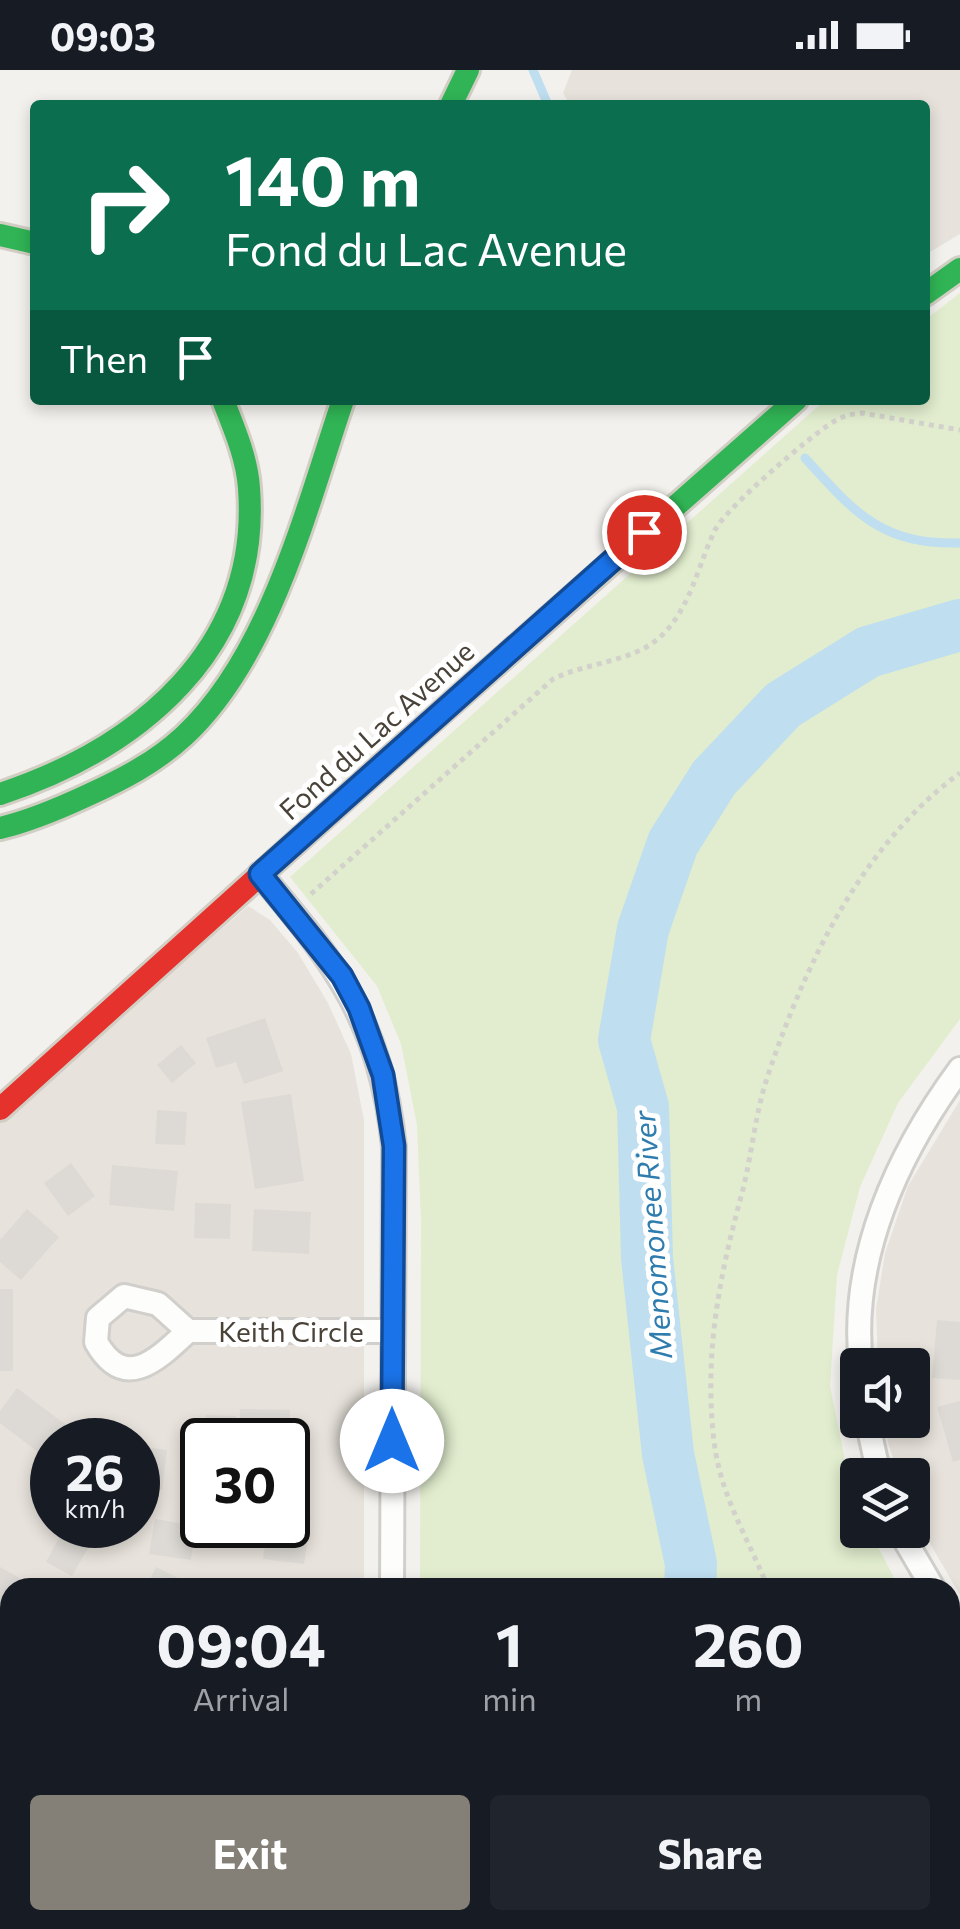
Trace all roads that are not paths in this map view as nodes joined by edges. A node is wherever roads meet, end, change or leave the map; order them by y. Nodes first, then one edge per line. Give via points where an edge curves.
1 (468, 70) edge
2 (454, 100) edge
3 (0, 235) edge
4 (30, 241) edge
5 (960, 269) edge
6 (930, 290) edge
7 (225, 405) edge
8 (342, 405) edge
9 (790, 405) edge
10 (0, 794) edge
11 (0, 828) edge
12 (260, 874) junction
13 (960, 1070) edge
14 (0, 1109) edge
15 (393, 1330) junction
16 (188, 1331) dead end
17 (862, 1348) edge
18 (910, 1548) edge
19 (392, 1578) edge
20 (927, 1578) edge

1 - 2 main road
3 - 4 main road
5 - 6 main road
7 - 10 main road via 250,492 247,547 227,615 206,655 116,746 38,784
8 - 11 main road via 260,624 208,710 134,774
9 - 12 main road, Fond du Lac Avenue
12 - 14 main road, Fond du Lac Avenue
12 - 15 street via 342,976 383,1075 394,1146
13 - 17 street via 914,1136 876,1226
15 - 16 street, Keith Circle
15 - 19 street
18 - 20 street

